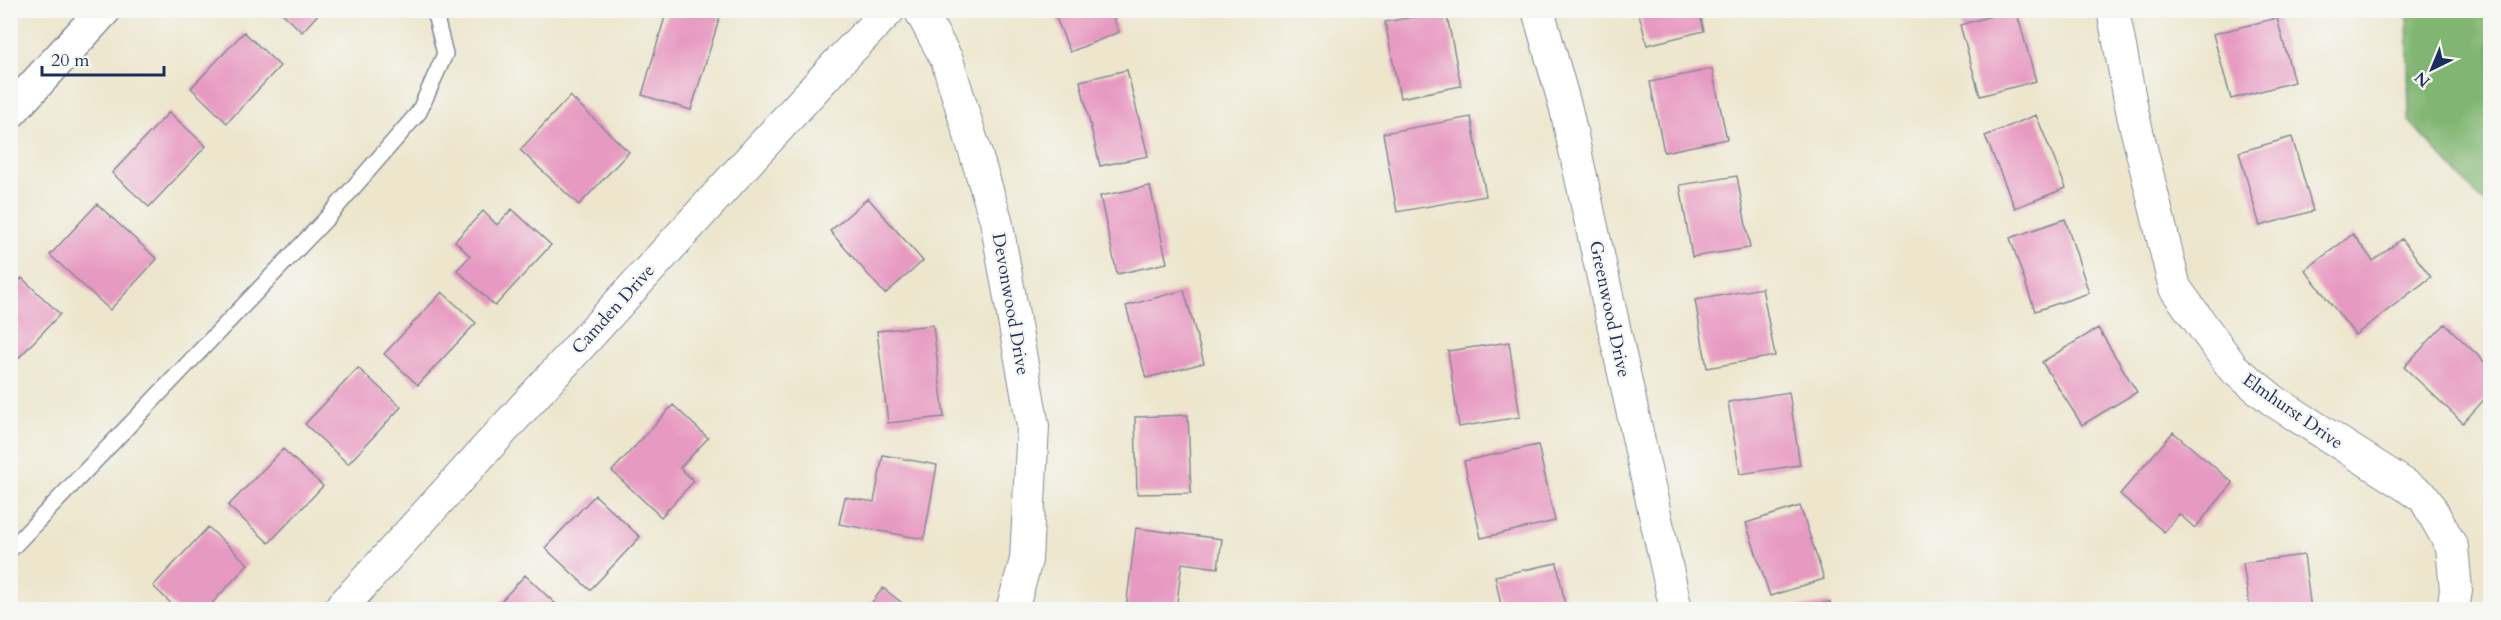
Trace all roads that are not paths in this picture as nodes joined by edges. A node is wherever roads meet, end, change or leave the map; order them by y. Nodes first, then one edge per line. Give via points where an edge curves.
1 (104, 10) edge
2 (434, 10) edge
3 (889, 10) edge
4 (920, 10) edge
5 (1538, 10) edge
6 (2113, 10) edge
7 (10, 112) edge
8 (10, 550) edge
9 (339, 609) edge
10 (1012, 609) edge
11 (1676, 609) edge
12 (2453, 609) edge

1 - 7 street
2 - 8 lane via 445,54 419,112 326,219
3 - 9 street, Camden Drive
4 - 10 street, Devonwood Drive via 946,60 996,220 1033,426 1026,560
5 - 11 street, Greenwood Drive via 1566,109
6 - 12 street, Elmhurst Drive via 2133,115 2175,288 2233,368 2274,401 2424,497 2452,547 2456,590

